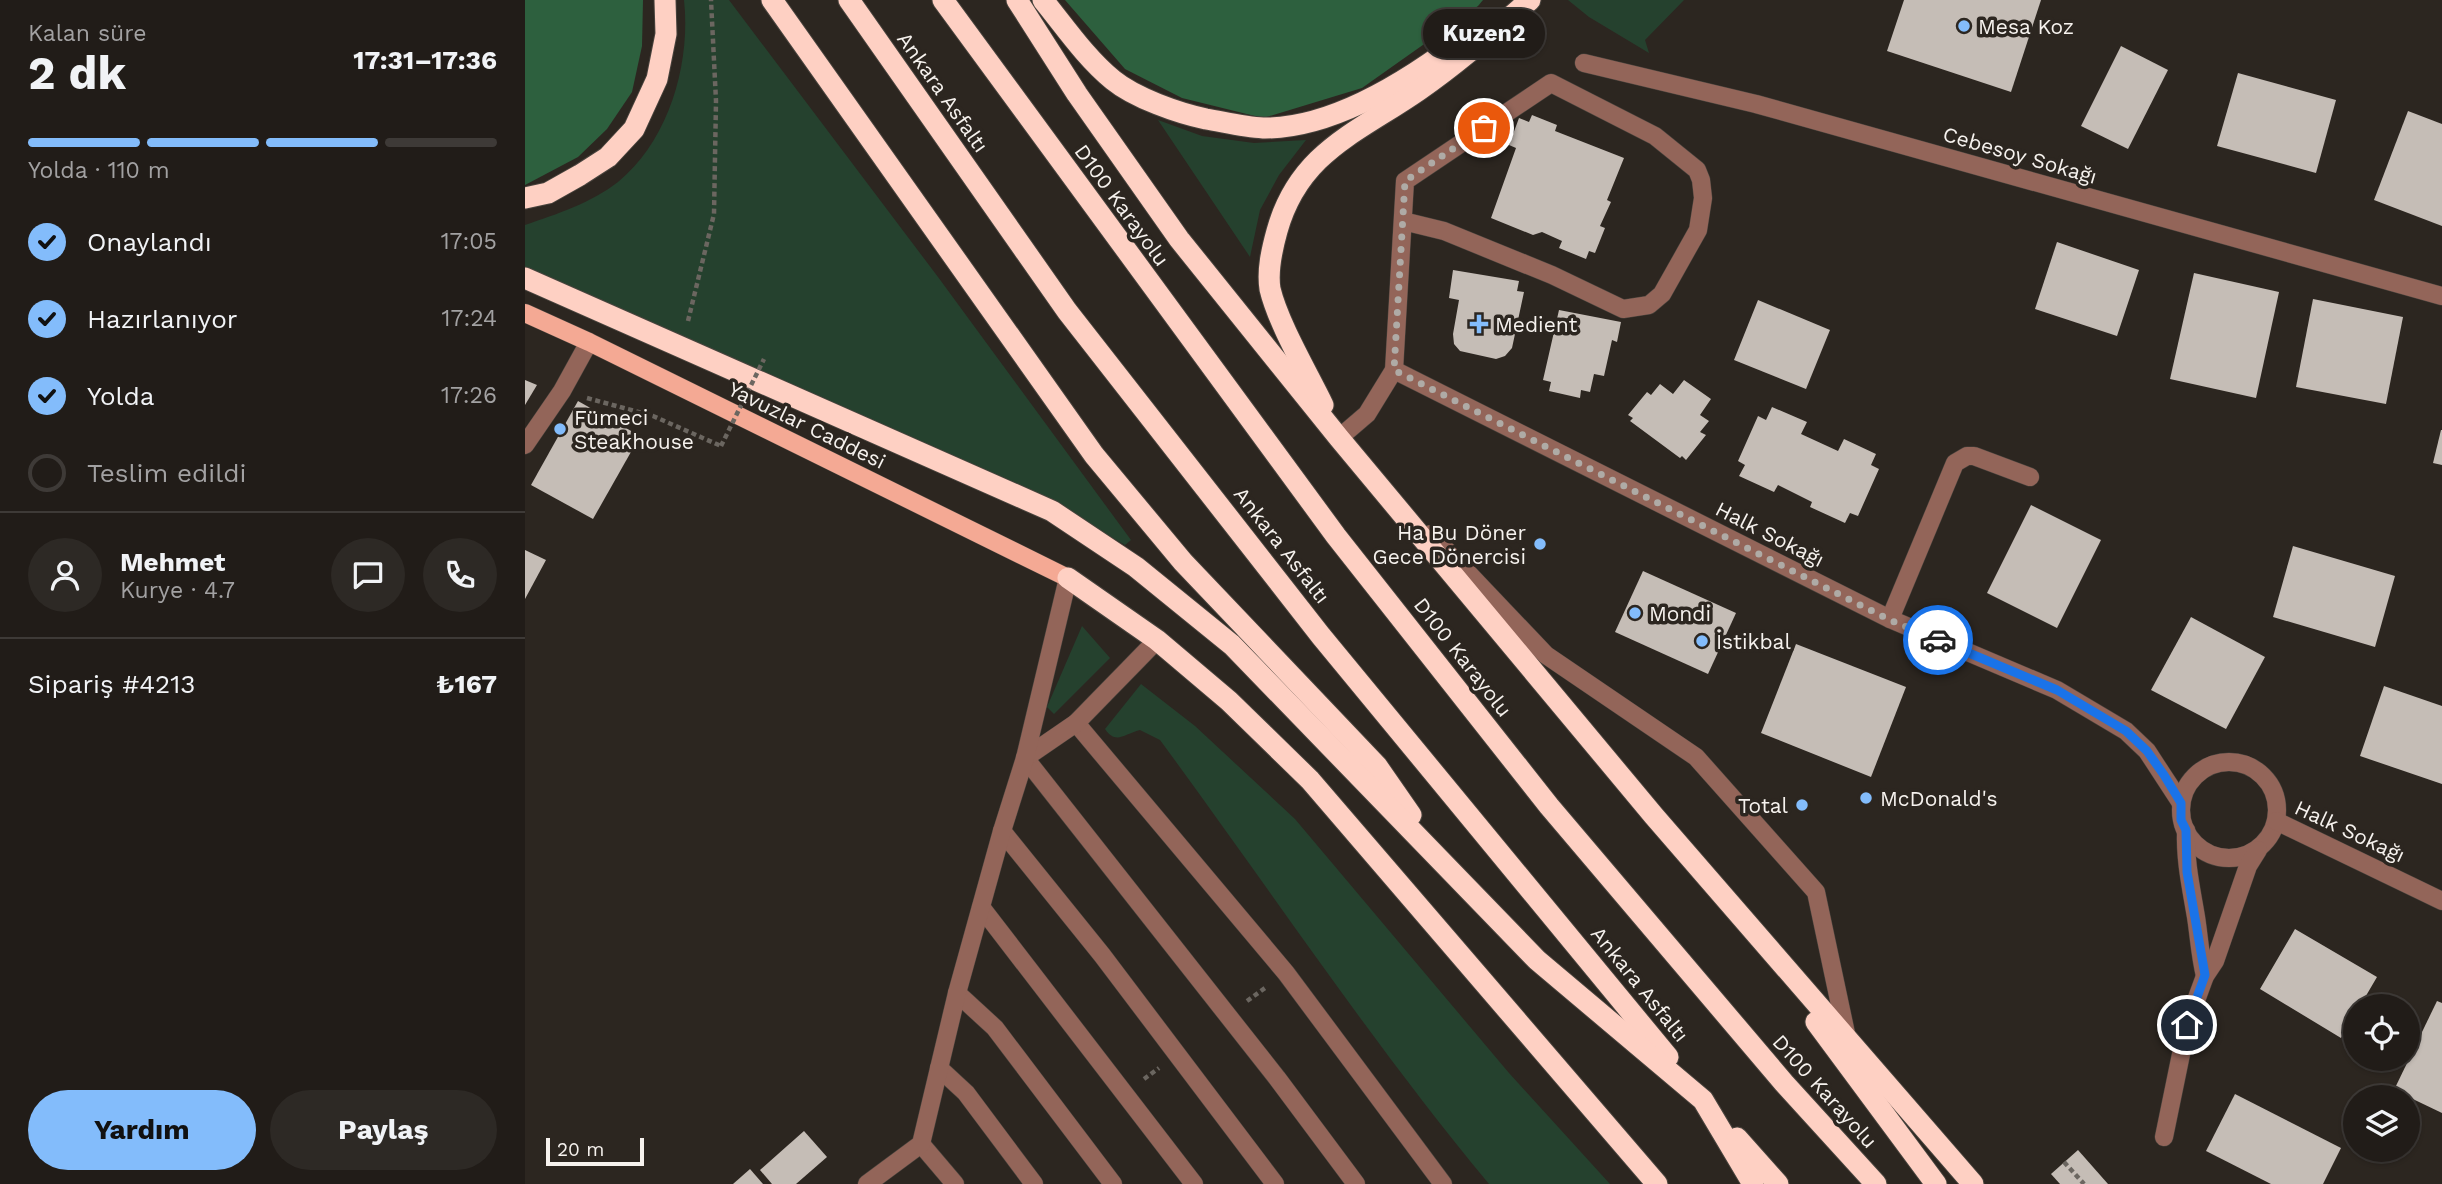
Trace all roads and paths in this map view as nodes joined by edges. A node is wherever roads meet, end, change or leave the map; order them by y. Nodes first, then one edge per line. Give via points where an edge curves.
1 (665, 0) edge
2 (711, 0) edge
3 (772, 0) edge
4 (849, 0) edge
5 (943, 0) edge
6 (1017, 0) edge
7 (1043, 0) edge
8 (1512, 0) edge
9 (1530, 0) edge
10 (1584, 64) dead end
11 (525, 198) edge
12 (1403, 221) junction
13 (525, 278) edge
14 (2442, 296) edge
15 (525, 313) edge
16 (687, 326) dead end
17 (589, 342) junction
18 (764, 359) dead end
19 (1394, 370) junction
20 (562, 391) junction
21 (1339, 438) junction
22 (525, 445) edge
23 (2030, 477) dead end
24 (1068, 578) junction
25 (1890, 620) junction
26 (1157, 640) junction
27 (1076, 723) junction
28 (1025, 758) junction
29 (2181, 803) junction
30 (2276, 821) junction
31 (2186, 830) junction
32 (1002, 831) junction
33 (2257, 850) junction
34 (1444, 863) junction
35 (1718, 890) junction
36 (2442, 901) edge
37 (981, 907) junction
38 (2205, 975) junction
39 (957, 993) junction
40 (1847, 1038) junction
41 (939, 1068) junction
42 (1703, 1100) junction
43 (2164, 1137) dead end
44 (922, 1144) junction
45 (2064, 1162) dead end
46 (876, 1182) edge
47 (954, 1184) edge
48 (1034, 1184) edge
49 (1113, 1184) edge
50 (1194, 1184) edge
51 (1275, 1184) edge
52 (1356, 1184) edge
53 (1443, 1184) edge
54 (1657, 1184) edge
55 (1753, 1184) edge
56 (1777, 1184) edge
57 (1876, 1184) edge
58 (1936, 1184) edge
59 (1973, 1184) edge
60 (2084, 1184) edge

1 - 11 highway via 666,34 657,79 634,129 608,157 580,175 548,193
2 - 16 path via 716,100 714,214
3 - 34 highway via 1094,455 1183,562 1377,766
4 - 42 highway, Ankara Asfaltı via 1067,311 1321,636
5 - 57 highway, D100 Karayolu via 1336,536 1549,806 1775,1073
6 - 21 highway via 1179,239
7 - 8 highway via 1114,81 1188,115 1263,128 1330,115 1370,100 1451,48
9 - 21 highway via 1446,71 1323,153 1293,190 1271,252 1270,287
10 - 14 street, Cebesoy Sokağı via 1756,104
12 - 12 street via 1405,181 1551,83 1655,136 1697,170 1702,180 1698,230 1662,294 1649,305 1623,309 1444,231
12 - 19 street
13 - 34 highway via 1052,511 1136,567 1232,645
15 - 17 main road, Yavuzlar Caddesi
17 - 20 street
17 - 24 main road, Yavuzlar Caddesi
18 - 20 path, bridge via 721,446 653,416
19 - 21 street via 1367,414
19 - 25 street, Halk Sokağı
20 - 22 street
21 - 35 highway
21 - 40 street via 1546,655 1696,757 1816,892
23 - 25 street via 1973,456 1955,463
24 - 26 highway
24 - 28 street
25 - 29 street, Halk Sokağı via 2057,690 2126,731 2147,751
26 - 27 street
26 - 54 highway via 1229,701 1310,780
27 - 28 street
27 - 53 street via 1286,973
28 - 32 street
28 - 52 street
29 - 30 street via 2201,771 2230,762 2247,765 2271,786 2277,802
29 - 31 street
30 - 33 street
30 - 36 street, Halk Sokağı
31 - 33 street via 2203,852 2220,858
31 - 38 street via 2187,872
32 - 37 street
32 - 51 street
33 - 38 street via 2215,961
34 - 42 highway via 1537,960
35 - 40 highway
35 - 58 highway
37 - 39 street
37 - 50 street
38 - 43 street via 2187,1025
39 - 41 street
39 - 49 street via 995,1028
40 - 59 highway
41 - 44 street
41 - 48 street via 966,1093
42 - 55 highway
42 - 56 highway
44 - 46 street
44 - 47 street
45 - 60 path

